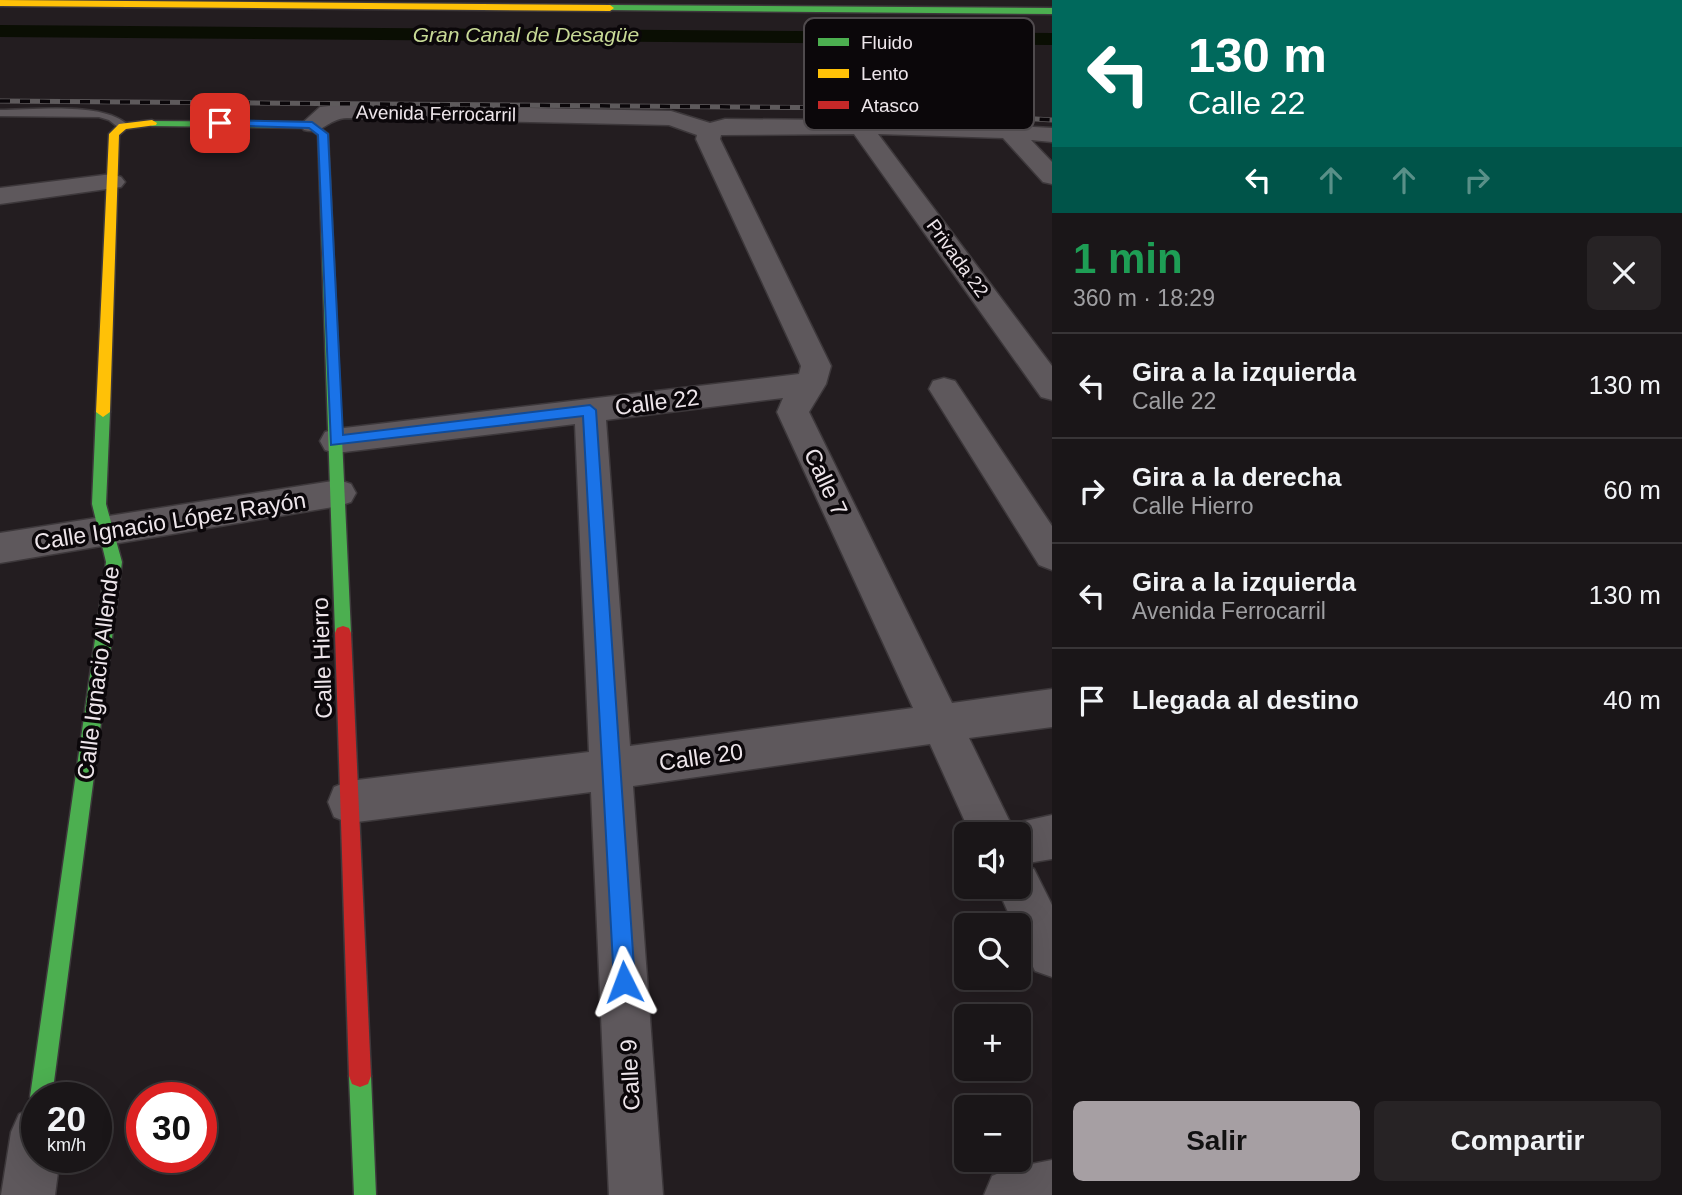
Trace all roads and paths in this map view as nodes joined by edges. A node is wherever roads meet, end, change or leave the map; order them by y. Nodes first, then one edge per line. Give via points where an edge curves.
1 (1031, 0) edge
2 (1052, 0) edge
3 (0, 4) edge
4 (1052, 11) edge
5 (0, 113) edge
6 (312, 125) junction
7 (123, 126) junction
8 (804, 128) edge
9 (863, 130) edge
10 (960, 130) edge
11 (710, 131) junction
12 (1009, 131) junction
13 (1052, 135) edge
14 (1052, 177) edge
15 (112, 183) junction
16 (0, 196) edge
17 (1052, 340) edge
18 (1020, 344) junction
19 (811, 384) junction
20 (944, 389) dead end
21 (1052, 389) edge
22 (590, 410) junction
23 (336, 441) junction
24 (339, 493) junction
25 (106, 530) junction
26 (0, 548) edge
27 (1052, 555) edge
28 (1052, 708) edge
29 (941, 723) junction
30 (612, 769) junction
31 (349, 802) junction
32 (989, 822) edge
33 (1052, 837) edge
34 (1031, 841) edge
35 (1025, 899) edge
36 (1052, 954) edge
37 (43, 1082) edge
38 (31, 1173) edge
39 (1052, 1187) edge
40 (28, 1195) edge
41 (366, 1195) edge
42 (636, 1195) edge
43 (1011, 1195) edge

1 - 2 main road
3 - 4 main road
5 - 7 lane, Avenida Ferrocarril via 100,114
6 - 7 main road, Avenida Ferrocarril
6 - 11 street, Avenida Ferrocarril via 328,112 360,111 671,118
6 - 23 main road, Calle Hierro via 323,134
7 - 15 main road, Calle Ignacio Allende via 114,134
8 - 11 street
9 - 18 street, Privada 22
10 - 12 street
11 - 19 street via 708,139 816,366
12 - 13 street
12 - 14 street
15 - 16 street
15 - 25 main road, Calle Ignacio Allende via 99,503
17 - 18 street
18 - 21 street, Privada 22
19 - 22 street, Calle 22
19 - 29 street, Calle 7 via 793,412
20 - 27 street
22 - 23 street, Calle 22
22 - 30 street, Calle 9
23 - 24 main road, Calle Hierro
24 - 25 street, Calle Ignacio López Rayón
24 - 31 main road, Calle Hierro
25 - 26 street, Calle Ignacio López Rayón
25 - 37 main road, Calle Ignacio Allende via 114,562
28 - 29 street, Calle 20
29 - 30 street, Calle 20
29 - 32 street, Calle 7
30 - 31 street, Calle 20
30 - 42 street, Calle 9
31 - 41 main road, Calle Hierro
33 - 34 street
35 - 36 street
38 - 40 street
39 - 43 street

